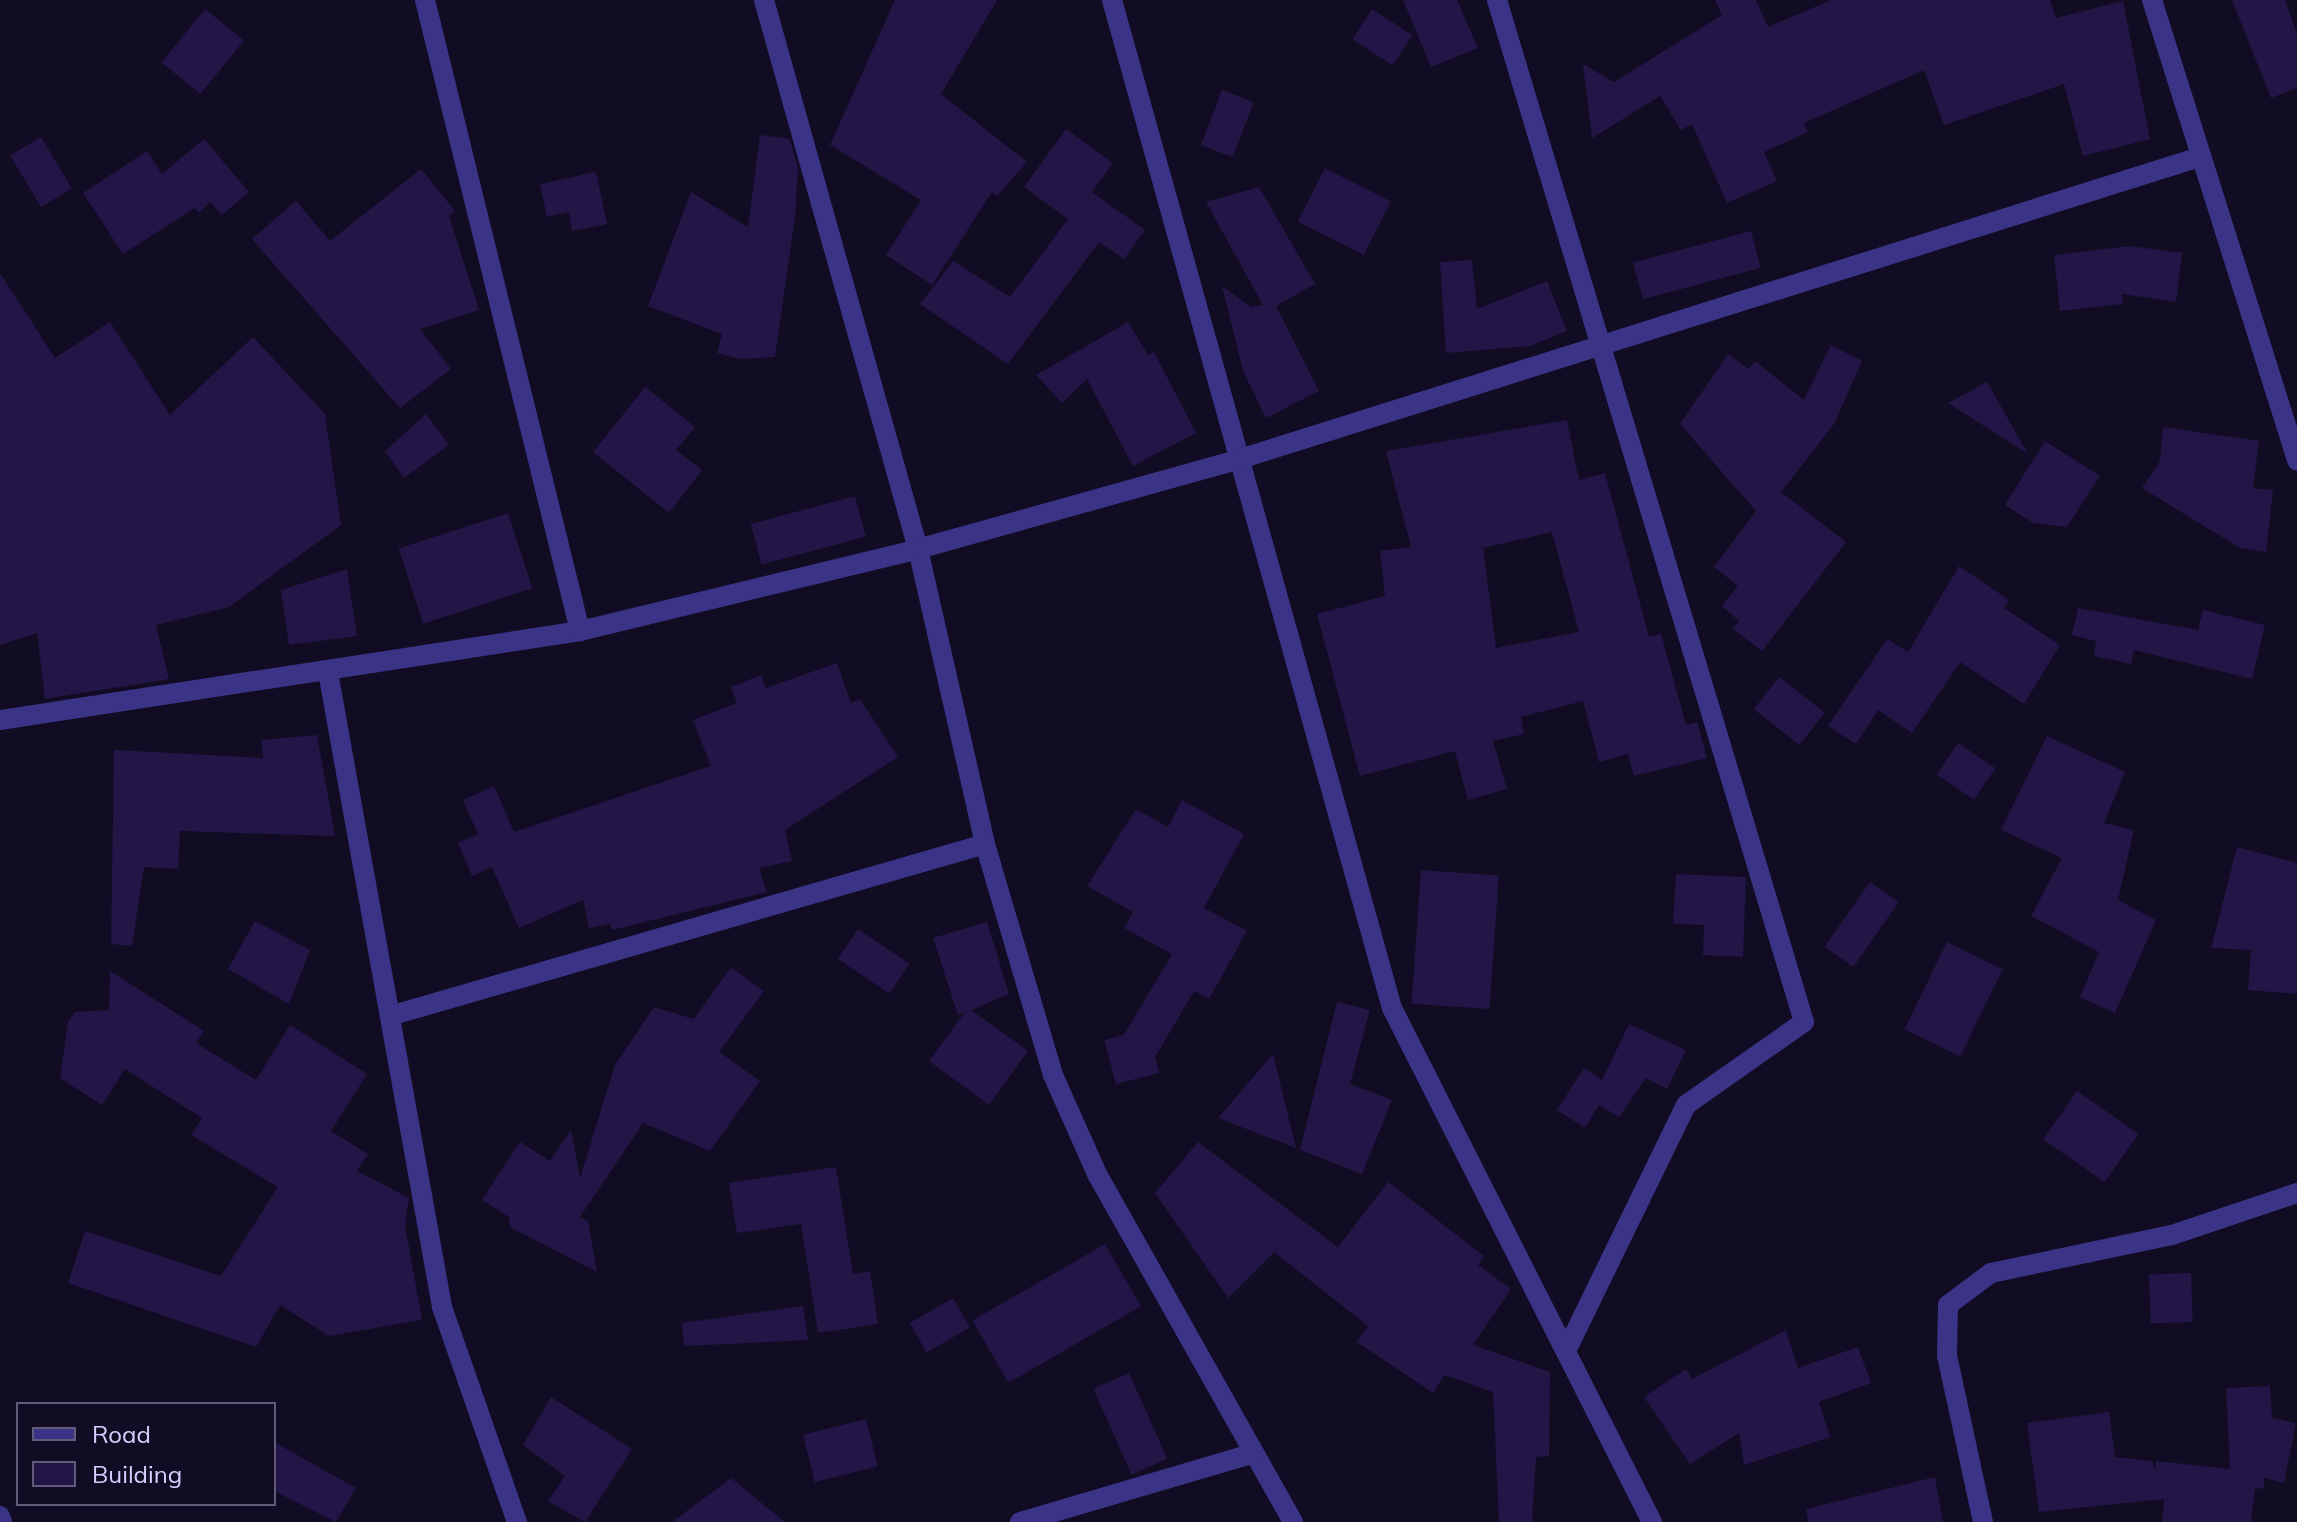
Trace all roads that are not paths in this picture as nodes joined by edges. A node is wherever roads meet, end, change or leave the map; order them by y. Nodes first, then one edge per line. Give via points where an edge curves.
1 (425, 0) edge
2 (764, 0) edge
3 (1112, 0) edge
4 (1497, 0) edge
5 (2152, 0) edge
6 (2200, 157) junction
7 (1600, 346) junction
8 (1243, 458) junction
9 (2297, 461) edge
10 (918, 549) junction
11 (580, 631) junction
12 (328, 672) junction
13 (0, 720) edge
14 (985, 844) junction
15 (393, 1015) junction
16 (2297, 1193) edge
17 (1566, 1351) junction
18 (1254, 1453) junction
19 (517, 1522) edge
20 (1020, 1522) edge
21 (1293, 1522) edge
22 (1652, 1522) edge
23 (1983, 1522) edge

1 - 11 street
2 - 10 street
3 - 8 street
4 - 7 street
5 - 6 street
6 - 7 street
6 - 9 street
7 - 8 street
7 - 17 street via 1804,1022 1686,1105
8 - 10 street
8 - 17 street via 1392,1008
10 - 11 street
10 - 14 street
11 - 12 street
12 - 13 street
12 - 15 street
14 - 15 street
14 - 18 street via 1053,1075 1097,1174
15 - 19 street via 442,1307
16 - 23 street via 2172,1235 1991,1273 1948,1305 1947,1356
17 - 22 street
18 - 20 street
18 - 21 street

